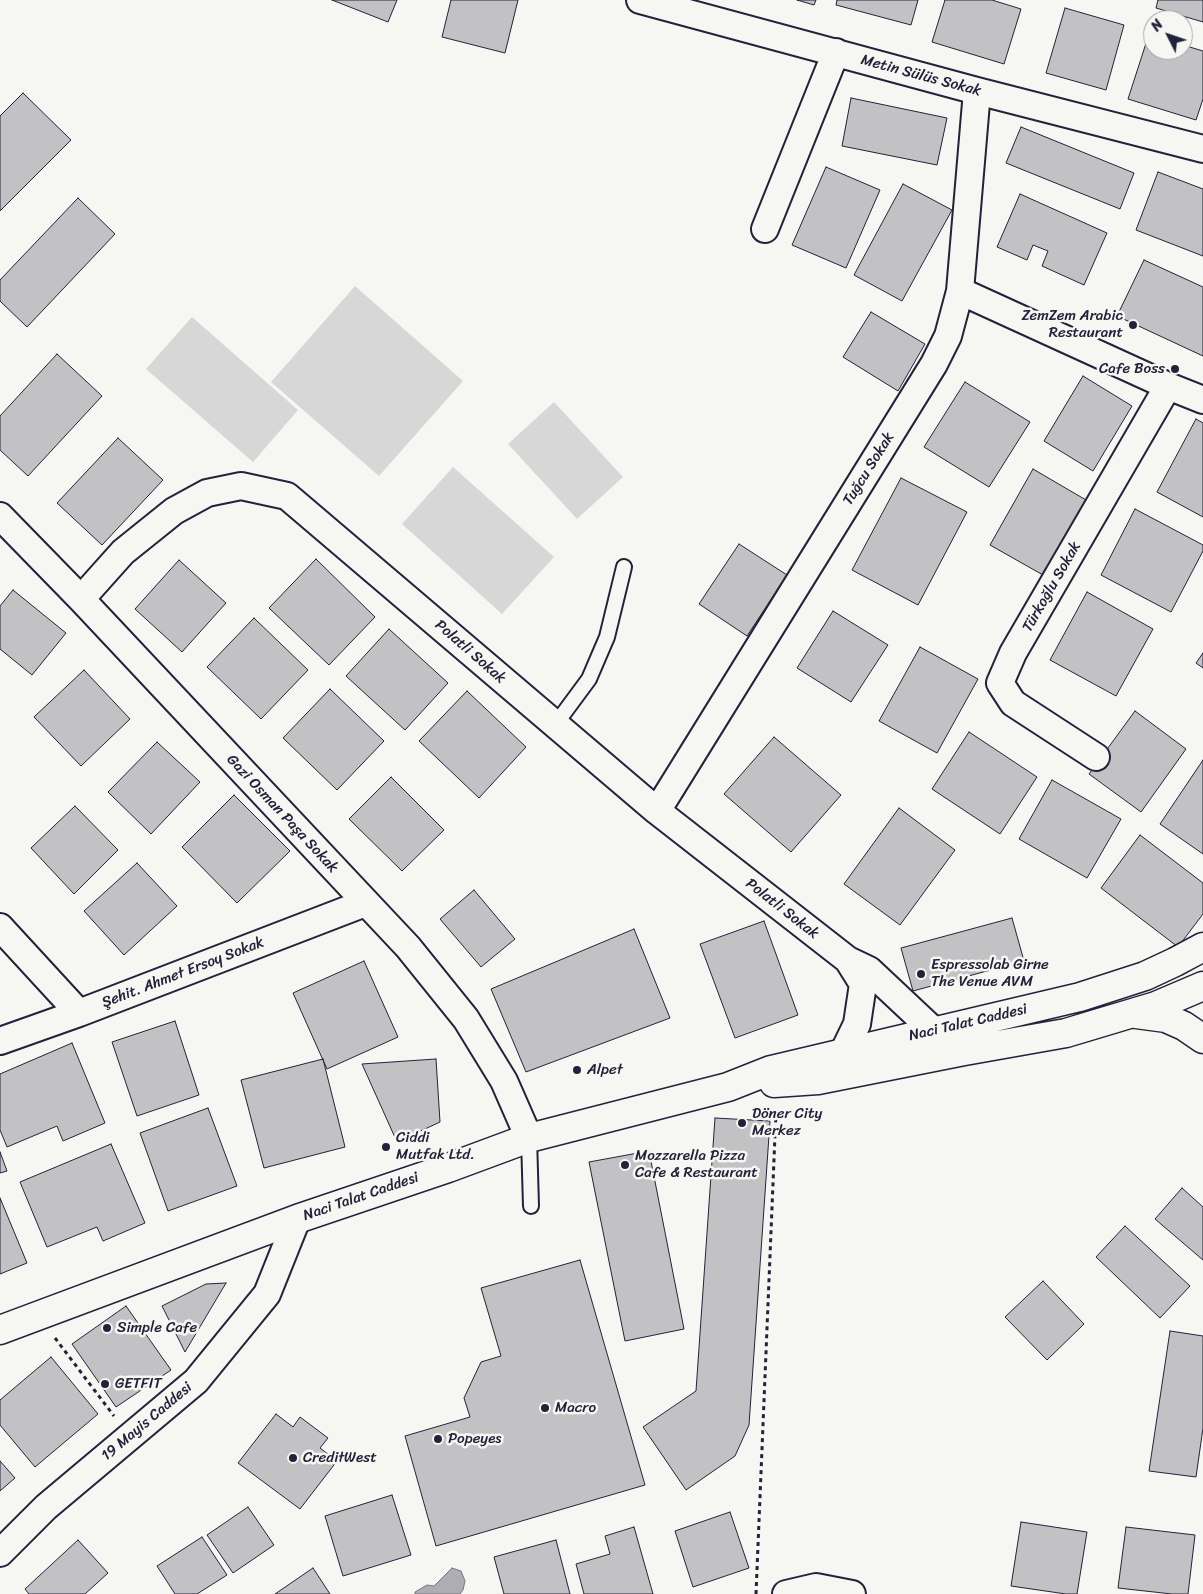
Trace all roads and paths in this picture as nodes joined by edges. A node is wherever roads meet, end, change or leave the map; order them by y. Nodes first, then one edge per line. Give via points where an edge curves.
1 (640, 0) edge
2 (836, 52) junction
3 (977, 91) junction
4 (1203, 149) edge
5 (765, 229) dead end
6 (960, 291) junction
7 (1168, 386) junction
8 (1203, 400) edge
9 (0, 516) edge
10 (624, 567) dead end
11 (80, 599) junction
12 (555, 725) junction
13 (1096, 757) dead end
14 (657, 811) junction
15 (365, 903) junction
16 (0, 927) edge
17 (1203, 947) edge
18 (848, 960) junction
19 (1203, 986) edge
20 (79, 1013) junction
21 (1134, 1013) junction
22 (934, 1031) junction
23 (1203, 1039) edge
24 (0, 1040) edge
25 (843, 1053) junction
26 (777, 1083) junction
27 (728, 1087) junction
28 (529, 1138) junction
29 (531, 1206) dead end
30 (297, 1219) junction
31 (38, 1316) junction
32 (0, 1330) edge
33 (130, 1436) junction
34 (0, 1553) edge
35 (756, 1594) edge
36 (786, 1594) edge
37 (852, 1594) edge

1 - 2 street, Metin Sülüs Sokak
2 - 3 street, Metin Sülüs Sokak
2 - 5 street
3 - 4 street, Metin Sülüs Sokak
3 - 6 street, Tuğcu Sokak
6 - 7 street
6 - 14 street, Tuğcu Sokak via 948,336 934,364
7 - 8 street
7 - 13 street, Türkoğlu Sokak via 1013,653 1000,683 1013,703
9 - 11 street, Gazi Osman Paşa Sokak
10 - 12 lane via 607,637 588,680
11 - 12 street, Polatli Sokak via 123,552 174,511 207,494 241,486 287,496
11 - 15 street, Gazi Osman Paşa Sokak
12 - 14 street, Polatli Sokak
14 - 18 street, Polatli Sokak
15 - 20 street, Şehit. Ahmet Ersoy Sokak
15 - 28 street, Gazi Osman Paşa Sokak via 408,948 466,1019 504,1081
16 - 20 street
17 - 22 main road, Naci Talat Caddesi via 1145,976 1080,997
18 - 22 street, Polatli Sokak via 869,970
18 - 25 street, Polatli Sokak via 862,984 857,1024
19 - 21 main road, Naci Talat Caddesi
20 - 24 street, Şehit. Ahmet Ersoy Sokak
21 - 23 main road via 1166,1018
21 - 26 main road, Naci Talat Caddesi via 1066,1033 818,1080
22 - 25 main road, Naci Talat Caddesi
25 - 27 main road, Naci Talat Caddesi via 771,1070
26 - 27 main road, Naci Talat Caddesi
26 - 35 path
27 - 28 main road, Naci Talat Caddesi
28 - 29 lane
28 - 30 main road, Naci Talat Caddesi
30 - 31 main road, Naci Talat Caddesi
30 - 33 street, 19 Mayis Caddesi via 267,1294 196,1381
31 - 32 main road, Naci Talat Caddesi
31 - 33 path
33 - 34 street, 19 Mayis Caddesi via 46,1508
36 - 37 street via 816,1587

